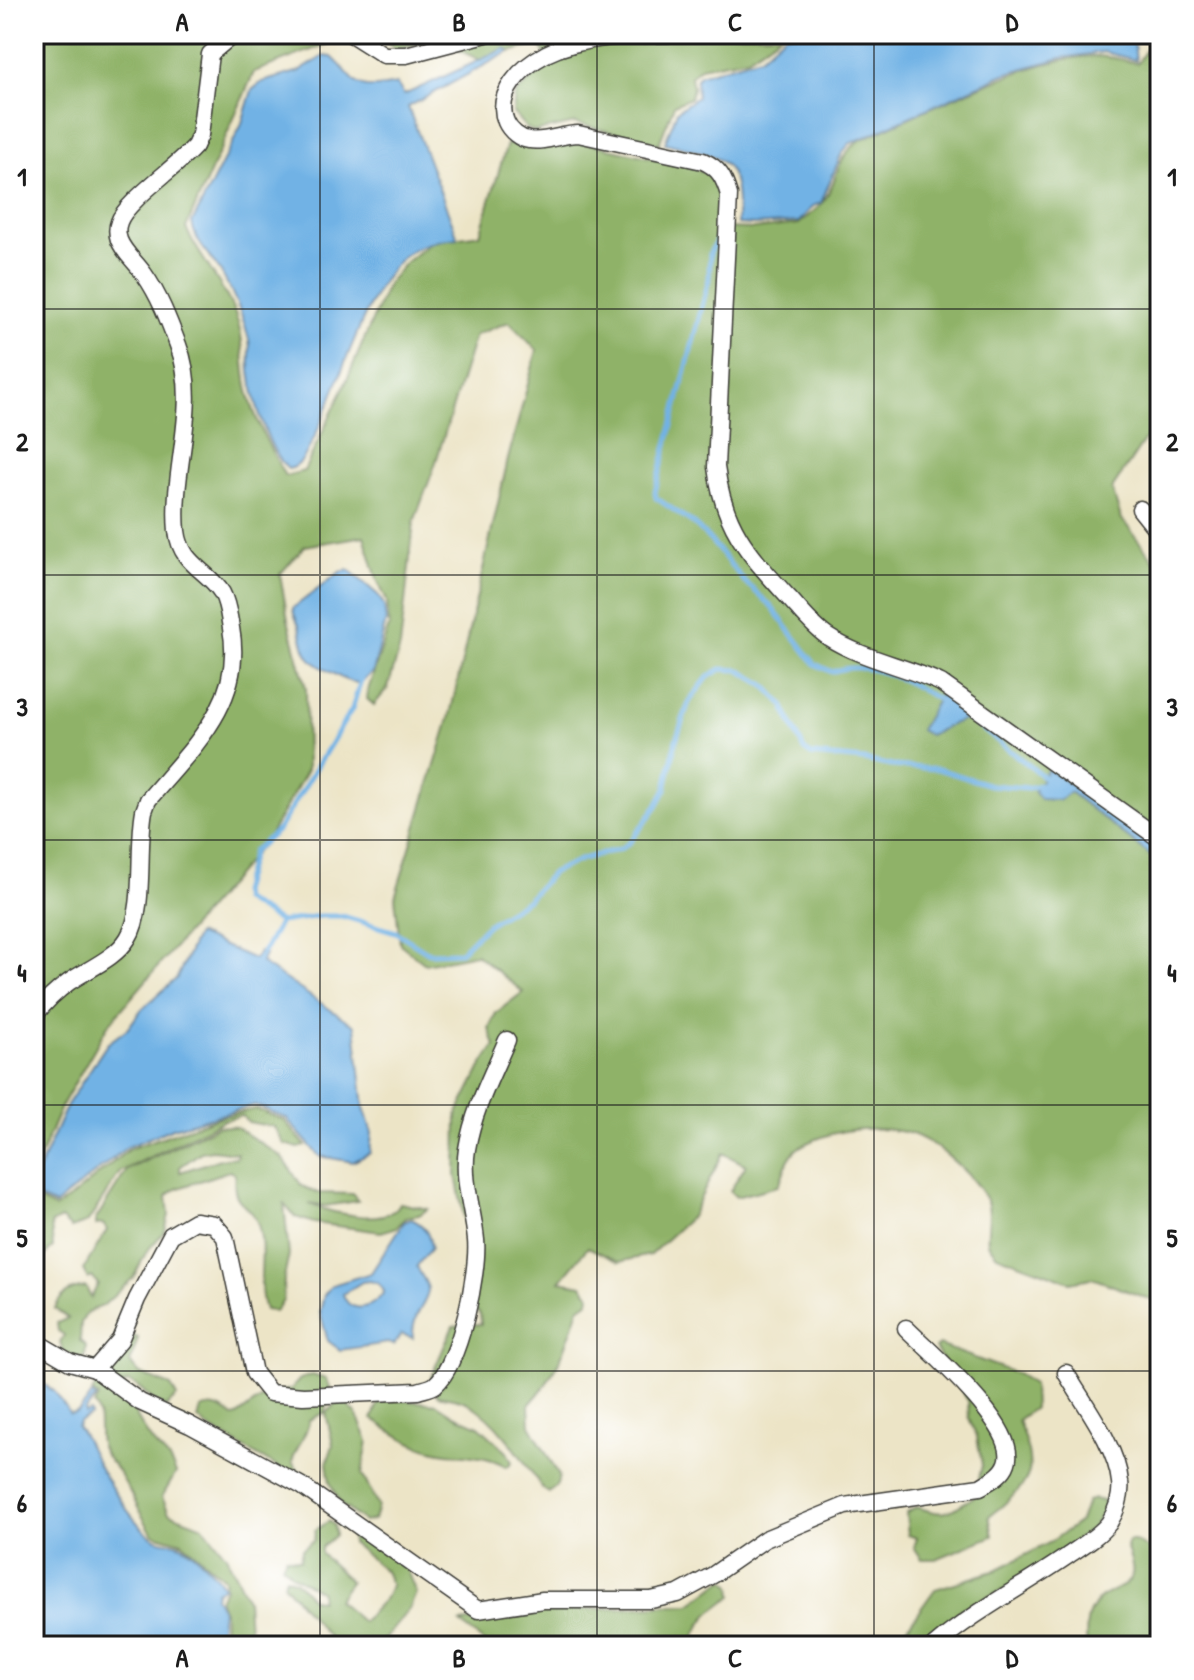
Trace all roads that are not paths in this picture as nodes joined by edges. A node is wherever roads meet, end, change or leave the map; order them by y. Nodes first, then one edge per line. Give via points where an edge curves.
1 (246, 34) edge
2 (351, 34) edge
3 (486, 34) edge
4 (668, 34) edge
5 (579, 38) edge
6 (1140, 509) dead end
7 (1160, 534) edge
8 (1160, 839) edge
9 (34, 1016) edge
10 (507, 1040) dead end
11 (906, 1328) dead end
12 (34, 1341) edge
13 (95, 1369) junction
14 (1066, 1373) dead end
15 (934, 1646) edge

1 - 9 street via 229,38 210,54 195,146 124,210 118,225 125,251 157,295 184,364 188,388 177,533 183,551 213,582 228,609 234,665 230,687 221,710 148,800 135,924 127,940 47,999
2 - 3 street via 384,55 406,55
4 - 5 street
5 - 8 street via 520,73 504,99 507,126 531,141 578,134 703,161 722,175 729,195 716,467 727,516 741,542 826,636 941,683
6 - 7 street
10 - 13 street via 466,1151 475,1275 448,1368 434,1386 303,1396 270,1393 254,1373 225,1237 214,1224 195,1221 171,1235 120,1340
11 - 13 street via 1003,1433 1007,1464 997,1477 980,1487 845,1506 765,1539 678,1594 651,1600 543,1600 478,1610 302,1486 140,1402
12 - 13 street via 70,1362
14 - 15 street via 1117,1468 1121,1485 1109,1523

